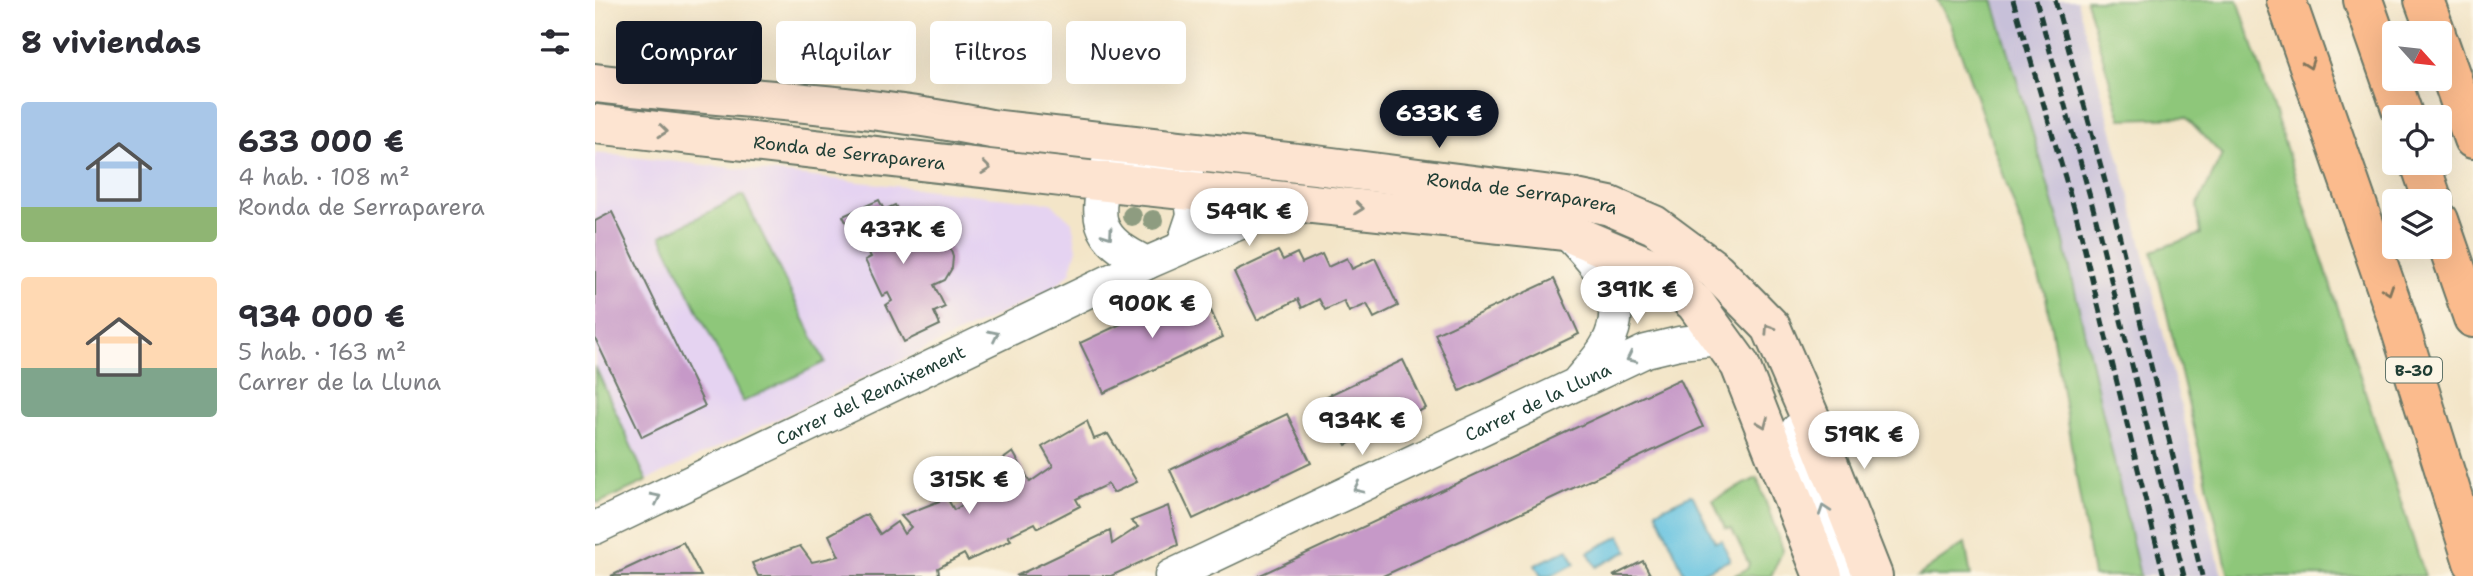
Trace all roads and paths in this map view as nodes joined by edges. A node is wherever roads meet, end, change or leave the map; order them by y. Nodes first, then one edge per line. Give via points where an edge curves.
1 (2286, 0) edge
2 (2363, 0) edge
3 (2424, 0) edge
4 (2432, 21) edge
5 (595, 72) edge
6 (2452, 79) edge
7 (595, 83) edge
8 (2400, 105) edge
9 (595, 124) edge
10 (974, 126) junction
11 (2473, 139) edge
12 (1316, 164) junction
13 (1107, 170) junction
14 (1188, 179) junction
15 (1298, 202) junction
16 (1565, 231) junction
17 (1182, 248) junction
18 (2452, 257) edge
19 (1147, 263) junction
20 (2473, 318) edge
21 (1720, 339) junction
22 (1575, 386) junction
23 (1799, 390) junction
24 (595, 528) edge
25 (2473, 562) edge
26 (1171, 576) edge
27 (1823, 576) edge
28 (1836, 576) edge
29 (1873, 576) edge

1 -> 25 highway, B-30 via 2402,333
2 - 8 highway
3 - 4 highway
5 - 10 street, Ronda de Serraparera via 934,108
6 - 11 highway
7 - 10 street, Ronda de Serraparera via 763,97
9 -> 13 street, Ronda de Serraparera
10 - 12 street, Ronda de Serraparera
10 - 13 street
12 - 14 street via 1282,177
23 -> 12 street, Ronda de Serraparera via 1771,327 1716,271 1654,225 1610,206 1567,197
13 - 14 street, Ronda de Serraparera
13 -> 19 street via 1101,227 1126,254
14 - 15 street, Ronda de Serraparera
14 - 17 street via 1192,215
15 -> 16 street, Ronda de Serraparera
15 - 17 street
16 - 21 street, Ronda de Serraparera via 1652,268 1695,303
16 - 22 street, Ronda de Serraparera via 1601,270 1614,302 1615,326 1607,345
17 - 19 street
18 - 20 highway
24 -> 19 street, Carrer del Renaixement
21 -> 22 street, Carrer de la Lluna via 1679,342 1646,351
21 -> 27 street, Ronda de Serraparera via 1740,365
22 -> 26 street, Carrer de la Lluna
28 -> 23 street via 1838,551 1793,418
23 - 29 street, Ronda de Serraparera

